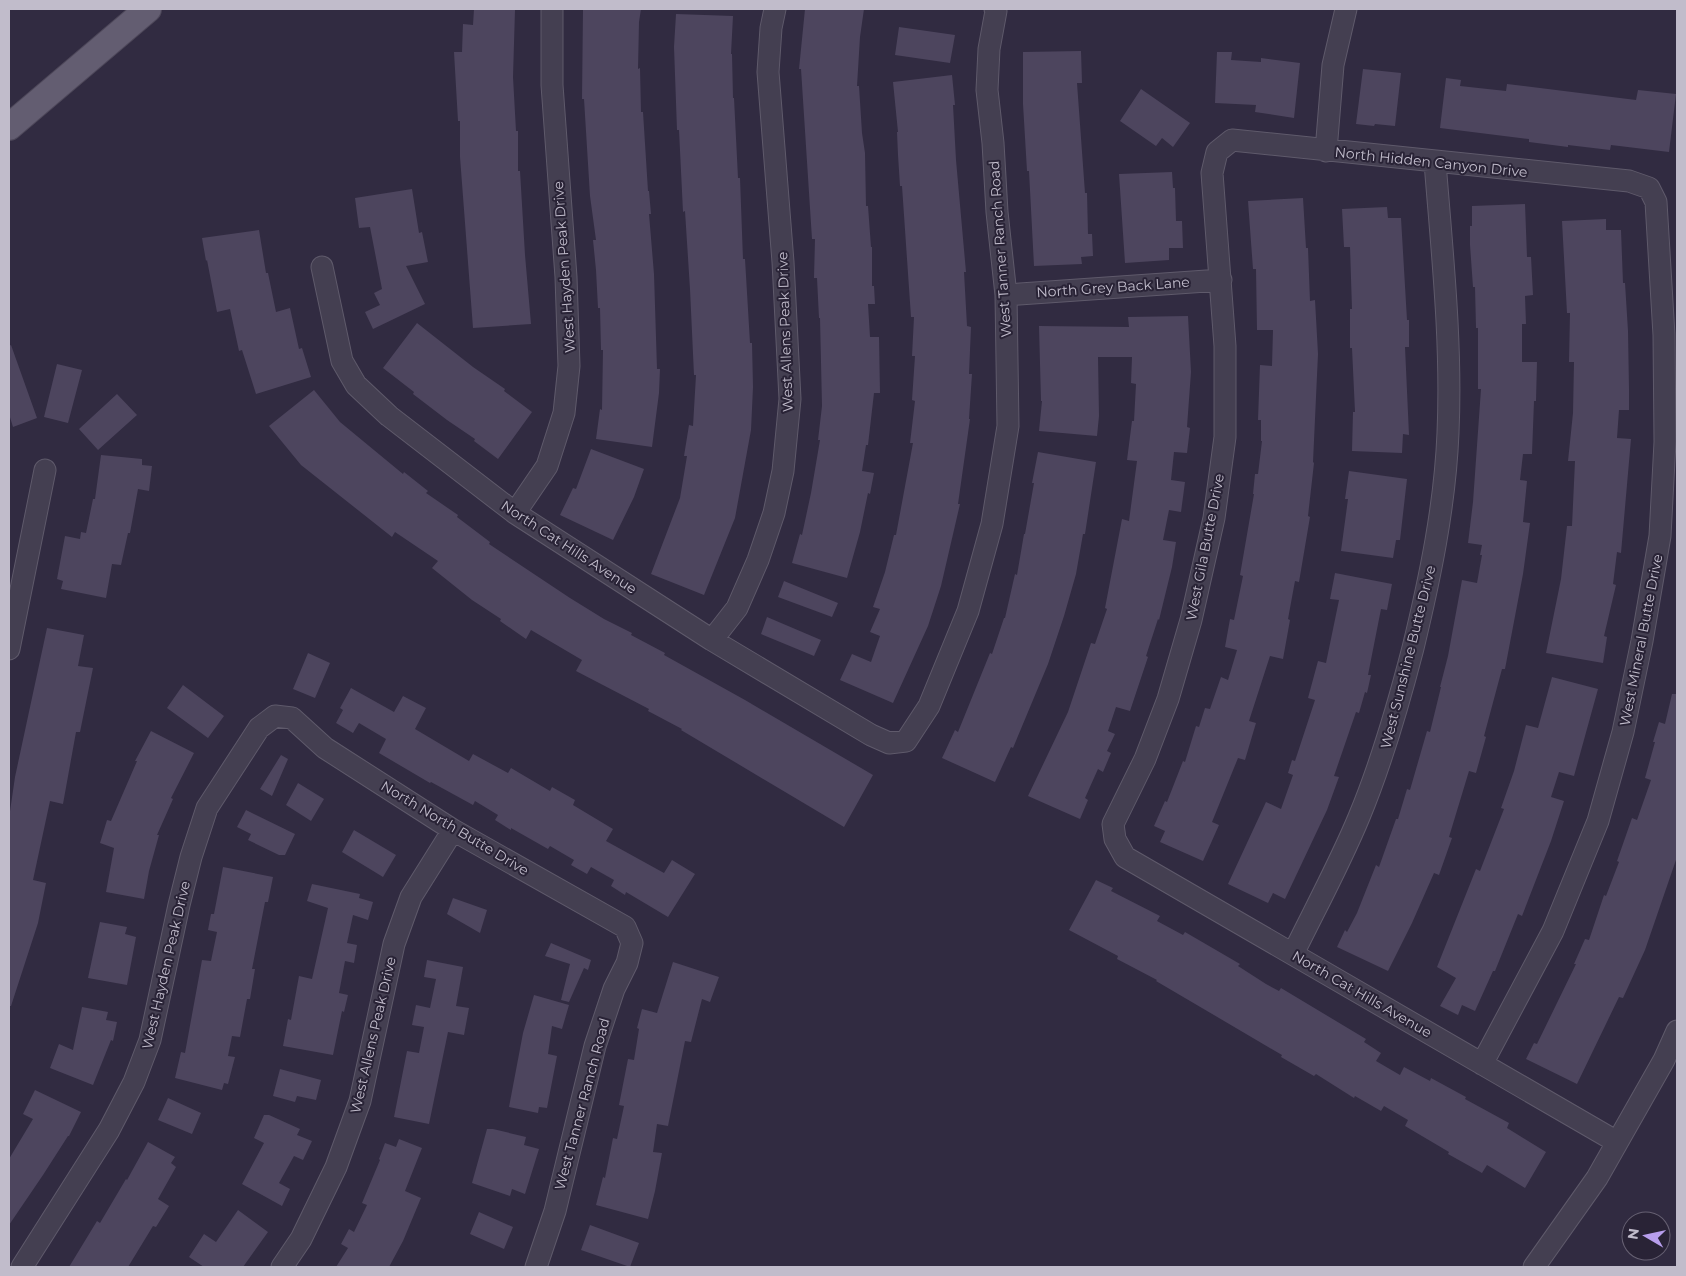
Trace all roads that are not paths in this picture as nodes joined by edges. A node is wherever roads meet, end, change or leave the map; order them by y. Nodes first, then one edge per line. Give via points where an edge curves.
1 (148, 9) edge
2 (552, 9) edge
3 (775, 9) edge
4 (995, 9) edge
5 (1346, 9) edge
6 (9, 127) edge
7 (1326, 151) junction
8 (1217, 152) joint
9 (1435, 162) junction
10 (1649, 188) joint
11 (322, 266) dead end
12 (1221, 280) junction
13 (1006, 295) junction
14 (45, 470) dead end
15 (515, 513) junction
16 (13, 595) edge
17 (712, 640) junction
18 (9, 649) edge
19 (275, 716) joint
20 (906, 741) joint
21 (453, 830) junction
22 (1115, 839) joint
23 (632, 943) joint
24 (1293, 954) junction
25 (1677, 1031) edge
26 (1482, 1064) junction
27 (1617, 1142) junction
28 (22, 1267) edge
29 (282, 1267) edge
30 (536, 1267) edge
31 (1534, 1267) edge

1 - 6 main road
2 - 15 street, West Hayden Peak Drive via 552,85 570,366 564,413 547,466
3 - 17 street, West Allens Peak Drive via 768,72 784,262 790,399 783,471 758,560 737,608
4 - 13 street, West Tanner Ranch Road via 987,90
5 - 7 street via 1333,65
7 - 8 street, North Hidden Canyon Drive via 1232,140
7 - 9 street, North Hidden Canyon Drive
8 - 12 street, West Gila Butte Drive via 1212,173
9 - 10 street, North Hidden Canyon Drive via 1629,181
9 - 24 street, West Sunshine Butte Drive via 1449,345 1448,434 1428,587 1385,747 1359,818
10 - 26 street, West Mineral Butte Drive via 1656,202 1664,335 1665,442 1660,536 1642,641 1623,732 1598,821 1553,931
11 - 15 street, North Cat Hills Avenue via 342,361 356,385 389,416
12 - 13 street, North Grey Back Lane
12 - 22 street, West Gila Butte Drive via 1225,437 1214,518 1191,620 1168,699 1145,759 1113,824
13 - 20 street, West Tanner Ranch Road via 1008,426 992,524 968,611 929,706
14 - 16 street
15 - 17 street, North Cat Hills Avenue
16 - 18 street
17 - 20 street, North Cat Hills Avenue via 871,735 889,743
19 - 21 street, North North Butte Drive via 292,718 325,748
19 - 28 street, West Hayden Peak Drive via 259,728 207,808 179,904 150,1040 134,1082 109,1130
21 - 23 street, North North Butte Drive via 625,927
21 - 29 street, West Allens Peak Drive via 411,897 394,944 360,1101 336,1167 301,1239
22 - 24 street, North Cat Hills Avenue via 1125,857
23 - 30 street, West Tanner Ranch Road via 595,1046 555,1211
24 - 26 street, North Cat Hills Avenue
25 - 27 street
26 - 27 street, North Cat Hills Avenue
27 - 31 street via 1597,1178

